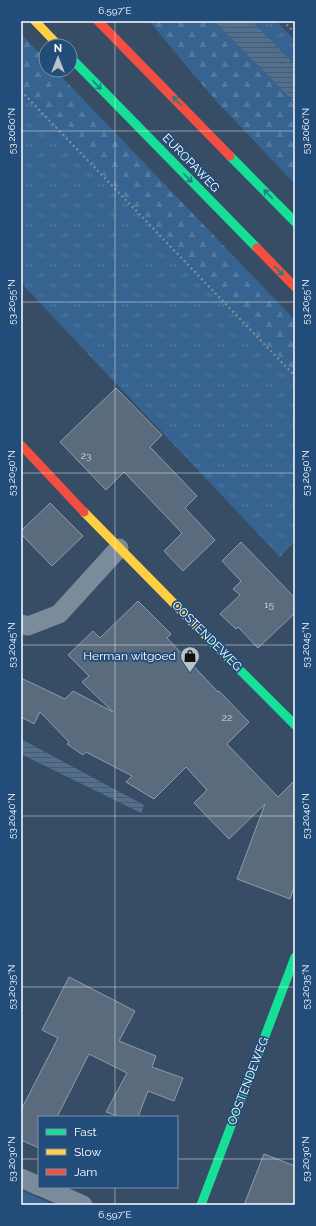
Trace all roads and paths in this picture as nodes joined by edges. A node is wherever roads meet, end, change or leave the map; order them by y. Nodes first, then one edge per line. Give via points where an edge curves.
1 (35, 21) edge
2 (98, 21) edge
3 (283, 21) edge
4 (295, 33) edge
5 (52, 38) edge
6 (78, 65) edge
7 (21, 92) edge
8 (295, 222) edge
9 (295, 287) edge
10 (295, 376) edge
11 (21, 445) edge
12 (119, 548) junction
13 (21, 624) edge
14 (295, 725) edge
15 (295, 957) edge
16 (21, 1178) edge
17 (38, 1186) edge
18 (44, 1188) edge
19 (83, 1205) edge
20 (200, 1205) edge

1 - 5 main road
8 -> 2 main road
3 - 4 path
6 -> 9 main road, EUROPAWEG
7 - 10 path
11 - 12 main road, OOSTENDEWEG
12 - 13 street via 59,614 28,626
12 - 14 main road, OOSTENDEWEG
15 - 20 main road, OOSTENDEWEG
16 - 17 street
18 - 19 street

